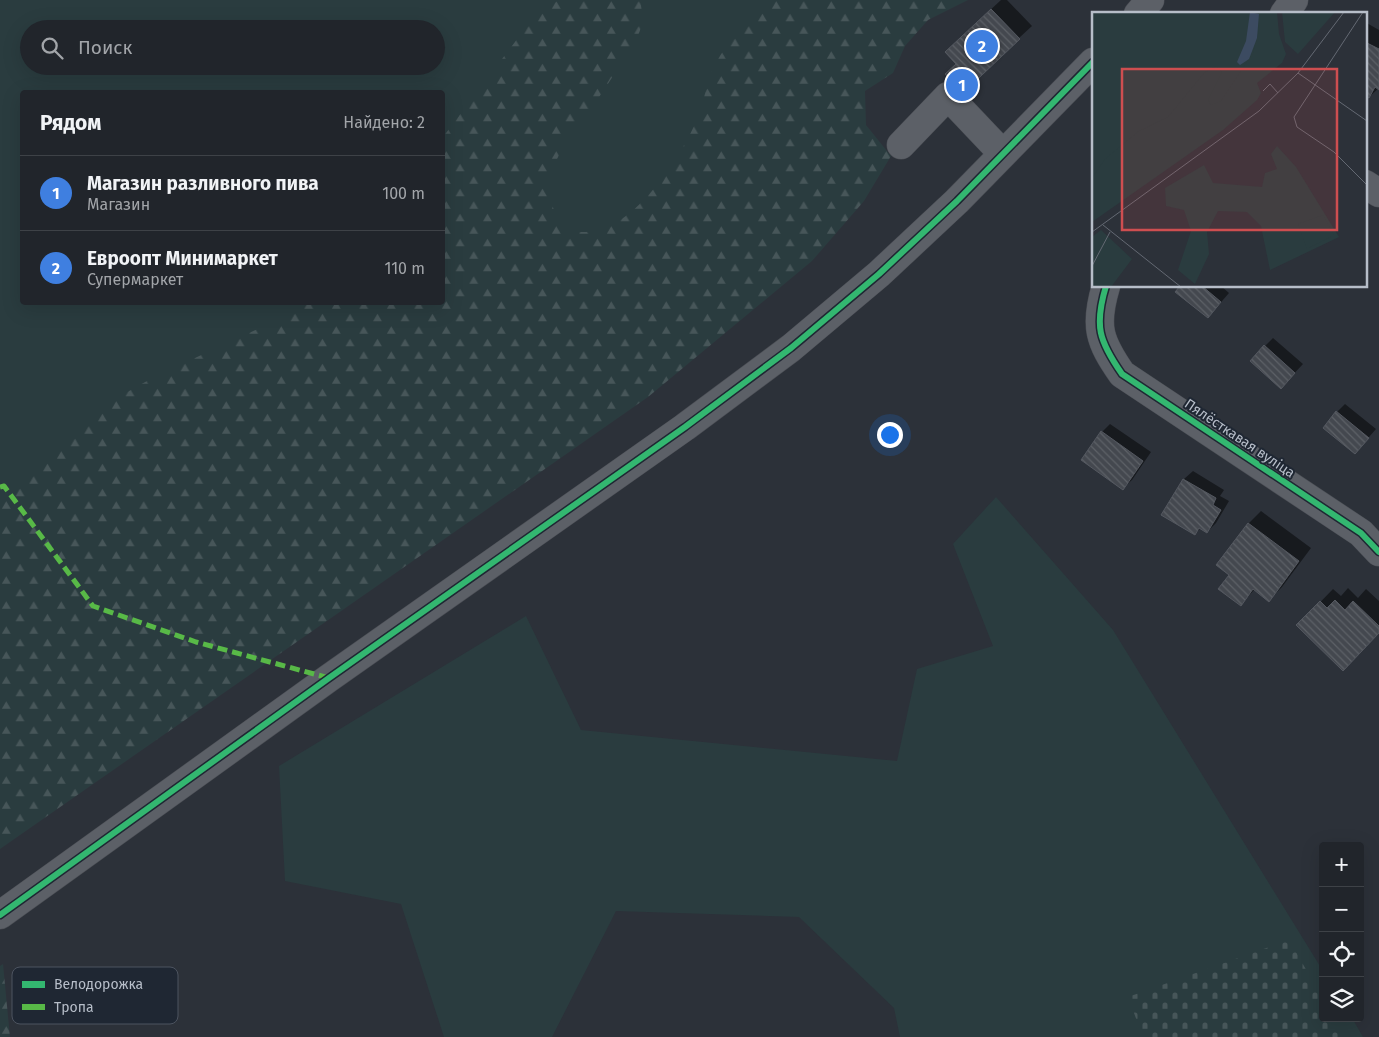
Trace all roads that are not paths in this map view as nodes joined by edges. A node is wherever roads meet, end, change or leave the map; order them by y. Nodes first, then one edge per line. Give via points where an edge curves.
1 (1150, 0) edge
2 (1294, 0) edge
3 (1140, 12) edge
4 (1285, 12) edge
5 (1092, 63) edge
6 (901, 146) dead end
7 (1003, 154) junction
8 (1366, 185) edge
9 (1379, 193) edge
10 (1105, 288) edge
11 (1379, 552) edge
12 (0, 914) edge

1 - 3 street
2 - 4 street
5 - 7 street
6 - 7 street via 948,96
7 - 12 street via 879,274 791,348 685,427
8 - 9 street
10 - 11 street, Пялёсткавая вуліца via 1099,308 1100,334 1108,355 1122,374 1361,533

